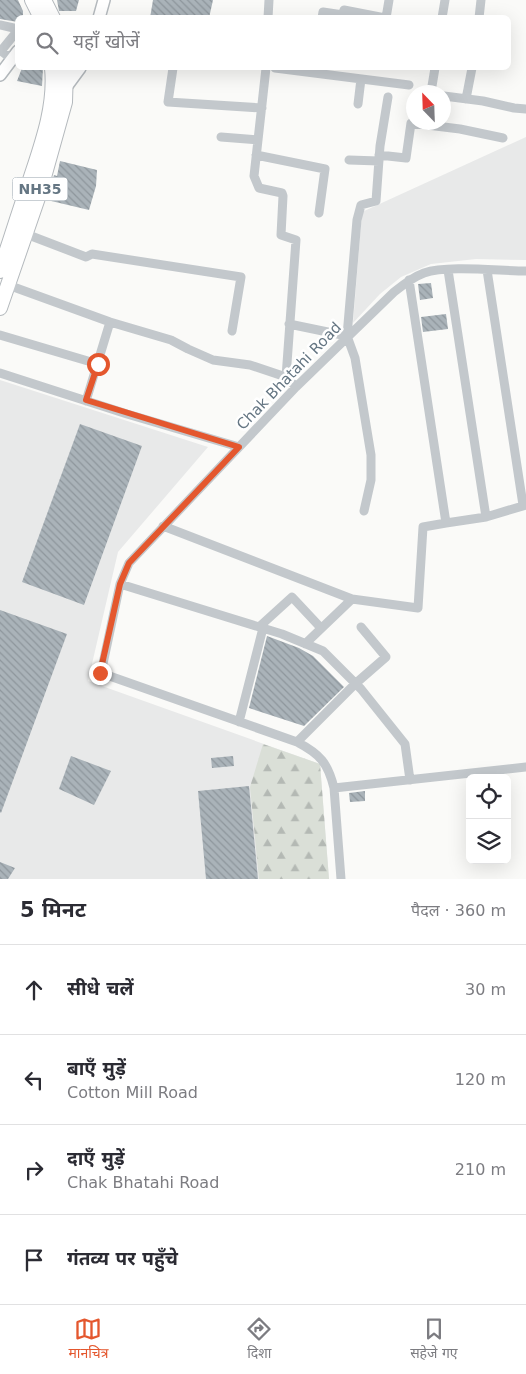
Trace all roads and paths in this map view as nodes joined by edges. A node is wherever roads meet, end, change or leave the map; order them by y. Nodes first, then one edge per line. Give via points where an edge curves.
1 (104, 0) edge
2 (269, 0) edge
3 (390, 0) edge
4 (445, 0) edge
5 (482, 0) edge
6 (40, 4) edge
7 (50, 15) edge
8 (100, 15) edge
9 (268, 15) edge
10 (322, 15) edge
11 (343, 15) edge
12 (343, 15) edge
13 (370, 15) edge
14 (387, 15) edge
15 (442, 15) edge
16 (480, 15) edge
17 (0, 25) edge
18 (15, 29) edge
19 (15, 34) edge
20 (15, 55) edge
21 (52, 70) edge
22 (66, 70) edge
23 (79, 70) edge
24 (173, 70) edge
25 (266, 70) edge
26 (291, 70) edge
27 (435, 70) edge
28 (472, 70) edge
29 (0, 75) edge
30 (362, 79) junction
31 (409, 85) dead end
32 (432, 85) edge
33 (66, 87) junction
34 (388, 97) dead end
35 (451, 97) edge
36 (466, 99) junction
37 (358, 104) dead end
38 (262, 108) junction
39 (526, 109) edge
40 (221, 137) dead end
41 (503, 138) dead end
42 (258, 140) junction
43 (256, 155) junction
44 (379, 158) junction
45 (349, 160) dead end
46 (319, 213) dead end
47 (26, 234) junction
48 (448, 270) junction
49 (487, 270) junction
50 (0, 271) edge
51 (526, 271) edge
52 (409, 280) junction
53 (8, 285) junction
54 (0, 308) edge
55 (110, 322) junction
56 (289, 324) junction
57 (232, 331) dead end
58 (0, 335) edge
59 (347, 336) junction
60 (98, 364) junction
61 (0, 373) edge
62 (286, 377) junction
63 (296, 387) junction
64 (86, 400) junction
65 (239, 447) junction
66 (525, 505) edge
67 (364, 511) dead end
68 (486, 517) junction
69 (446, 524) junction
70 (163, 526) junction
71 (120, 584) junction
72 (352, 599) junction
73 (361, 626) dead end
74 (261, 627) junction
75 (321, 628) junction
76 (305, 644) junction
77 (355, 684) junction
78 (239, 722) junction
79 (298, 742) junction
80 (526, 767) edge
81 (410, 780) junction
82 (334, 788) junction
83 (341, 879) edge

1 - 8 main road
2 - 9 street
3 - 14 street
4 - 15 street
5 - 16 street
6 - 7 highway
10 - 12 street via 323,12
11 - 13 street via 344,10
17 - 18 street
19 - 20 street via 1,51
20 - 29 main road
21 - 50 highway, NH35 via 49,116
22 - 33 highway, NH35
23 - 33 main road
24 - 38 street via 168,102
25 - 38 street
26 - 30 street
27 - 32 street
28 - 36 street
30 - 31 street
30 - 37 street
33 - 47 highway, NH35 via 66,102
34 - 44 street
35 - 36 street
36 - 39 street
38 - 42 street
40 - 42 street
41 - 44 street via 411,123 406,158
42 - 43 street
43 - 46 street via 325,169
43 - 56 street via 256,184 263,190 282,193 281,235 296,240
44 - 45 street
44 - 59 street via 376,201 361,205 357,220
47 - 53 highway, NH35
47 - 57 street via 86,257 92,254 241,277
48 - 49 street, Chak Bhatahi Road
48 - 52 street, Chak Bhatahi Road via 425,273
48 - 68 street
49 - 51 street, Chak Bhatahi Road
49 - 66 street
52 - 59 street, Chak Bhatahi Road
52 - 69 street
53 - 54 highway, NH35
53 - 55 street
55 - 60 street
55 - 62 street via 171,340 213,360 250,365
56 - 59 street
56 - 62 street
58 - 60 street
59 - 63 street, Chak Bhatahi Road
59 - 67 street via 355,358 371,456
60 - 64 street
61 - 64 street
62 - 63 street
63 - 65 street, Chak Bhatahi Road
64 - 65 street
65 - 70 street, Chak Bhatahi Road
66 - 68 street
68 - 69 street
69 - 72 street via 423,528 418,608
70 - 71 street, Chak Bhatahi Road via 129,563
70 - 72 street
71 - 74 street
71 - 78 street, Chak Bhatahi Road via 100,673
72 - 75 street
73 - 77 street via 386,657
74 - 75 street via 292,598
74 - 76 street
74 - 78 street
75 - 76 street
76 - 77 street via 323,651
77 - 79 street
77 - 81 street via 405,744
78 - 79 street, Chak Bhatahi Road
79 - 82 street, Chak Bhatahi Road via 323,760
80 - 81 street
81 - 82 street
82 - 83 street, Chak Bhatahi Road

